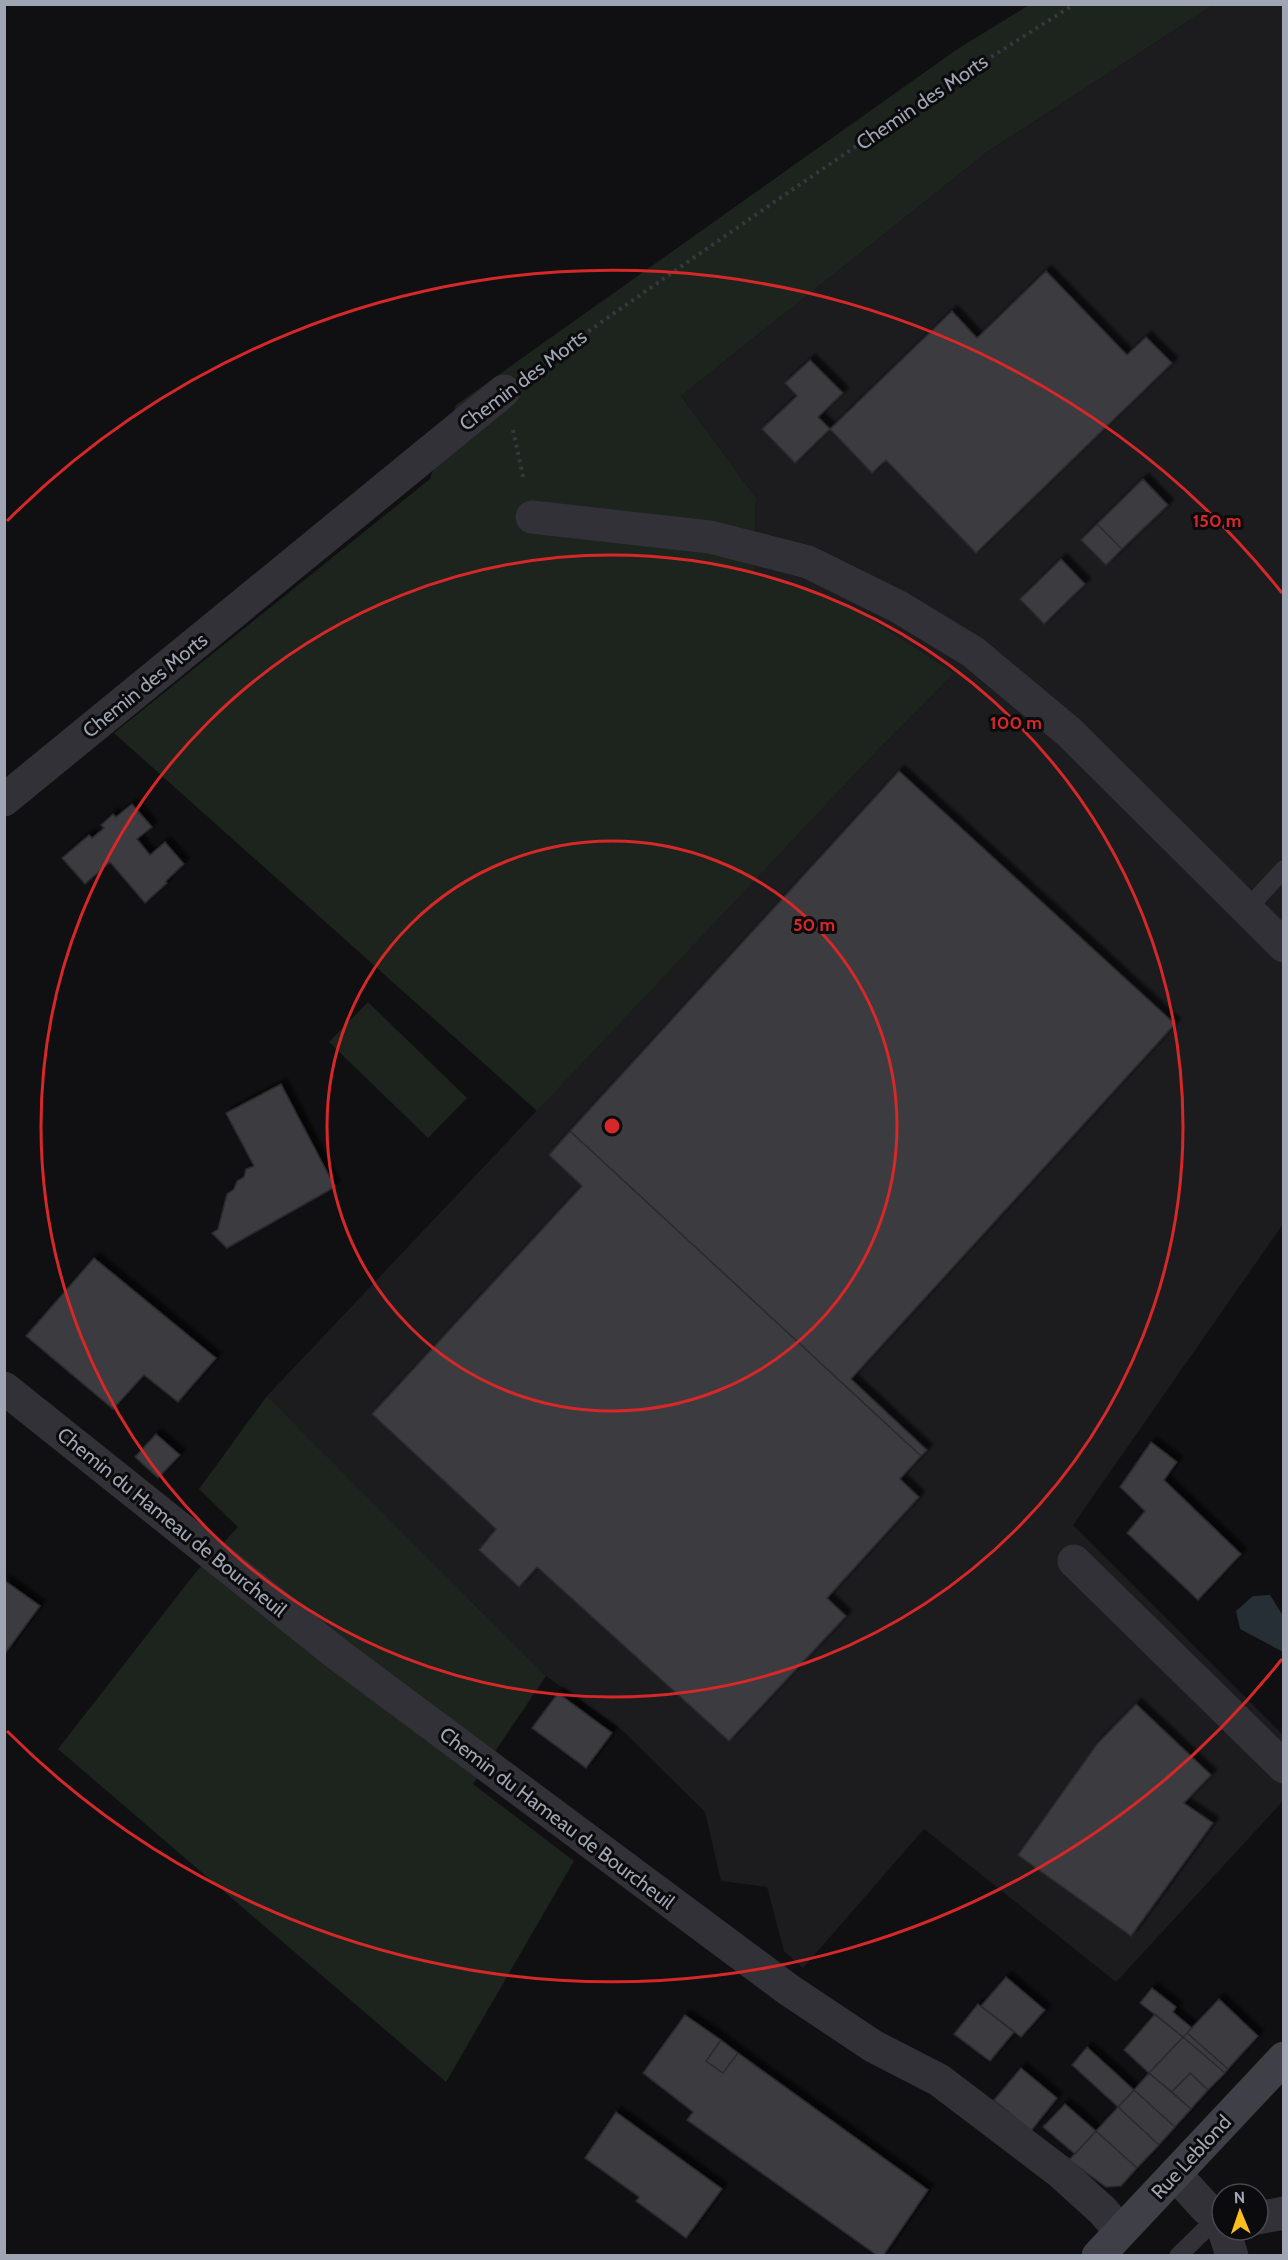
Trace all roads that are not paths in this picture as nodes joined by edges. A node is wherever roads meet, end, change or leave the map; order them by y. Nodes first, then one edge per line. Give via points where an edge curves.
1 (504, 391) road end
2 (532, 517) road end
3 (4, 800) edge
4 (1284, 869) edge
5 (1246, 910) junction
6 (1284, 946) edge
7 (4, 1388) edge
8 (1074, 1561) dead end
9 (1284, 1767) edge
10 (1284, 2058) edge
11 (1175, 2174) junction
12 (1210, 2211) edge
13 (1120, 2231) junction
14 (1210, 2231) edge
15 (1098, 2256) edge
16 (1178, 2256) edge

1 - 3 street, Chemin des Morts
2 - 5 street via 710,537 808,562 899,607 973,652 1069,732
4 - 5 lane
5 - 6 street
7 - 13 street, Chemin du Hameau de Bourcheuil via 336,1653 770,1976 873,2046 939,2080 1060,2172
8 - 9 street
10 - 11 main road, Rue Leblond
11 - 12 street
11 - 13 main road, Rue Leblond
13 - 15 main road, Rue Leblond
14 - 16 lane

